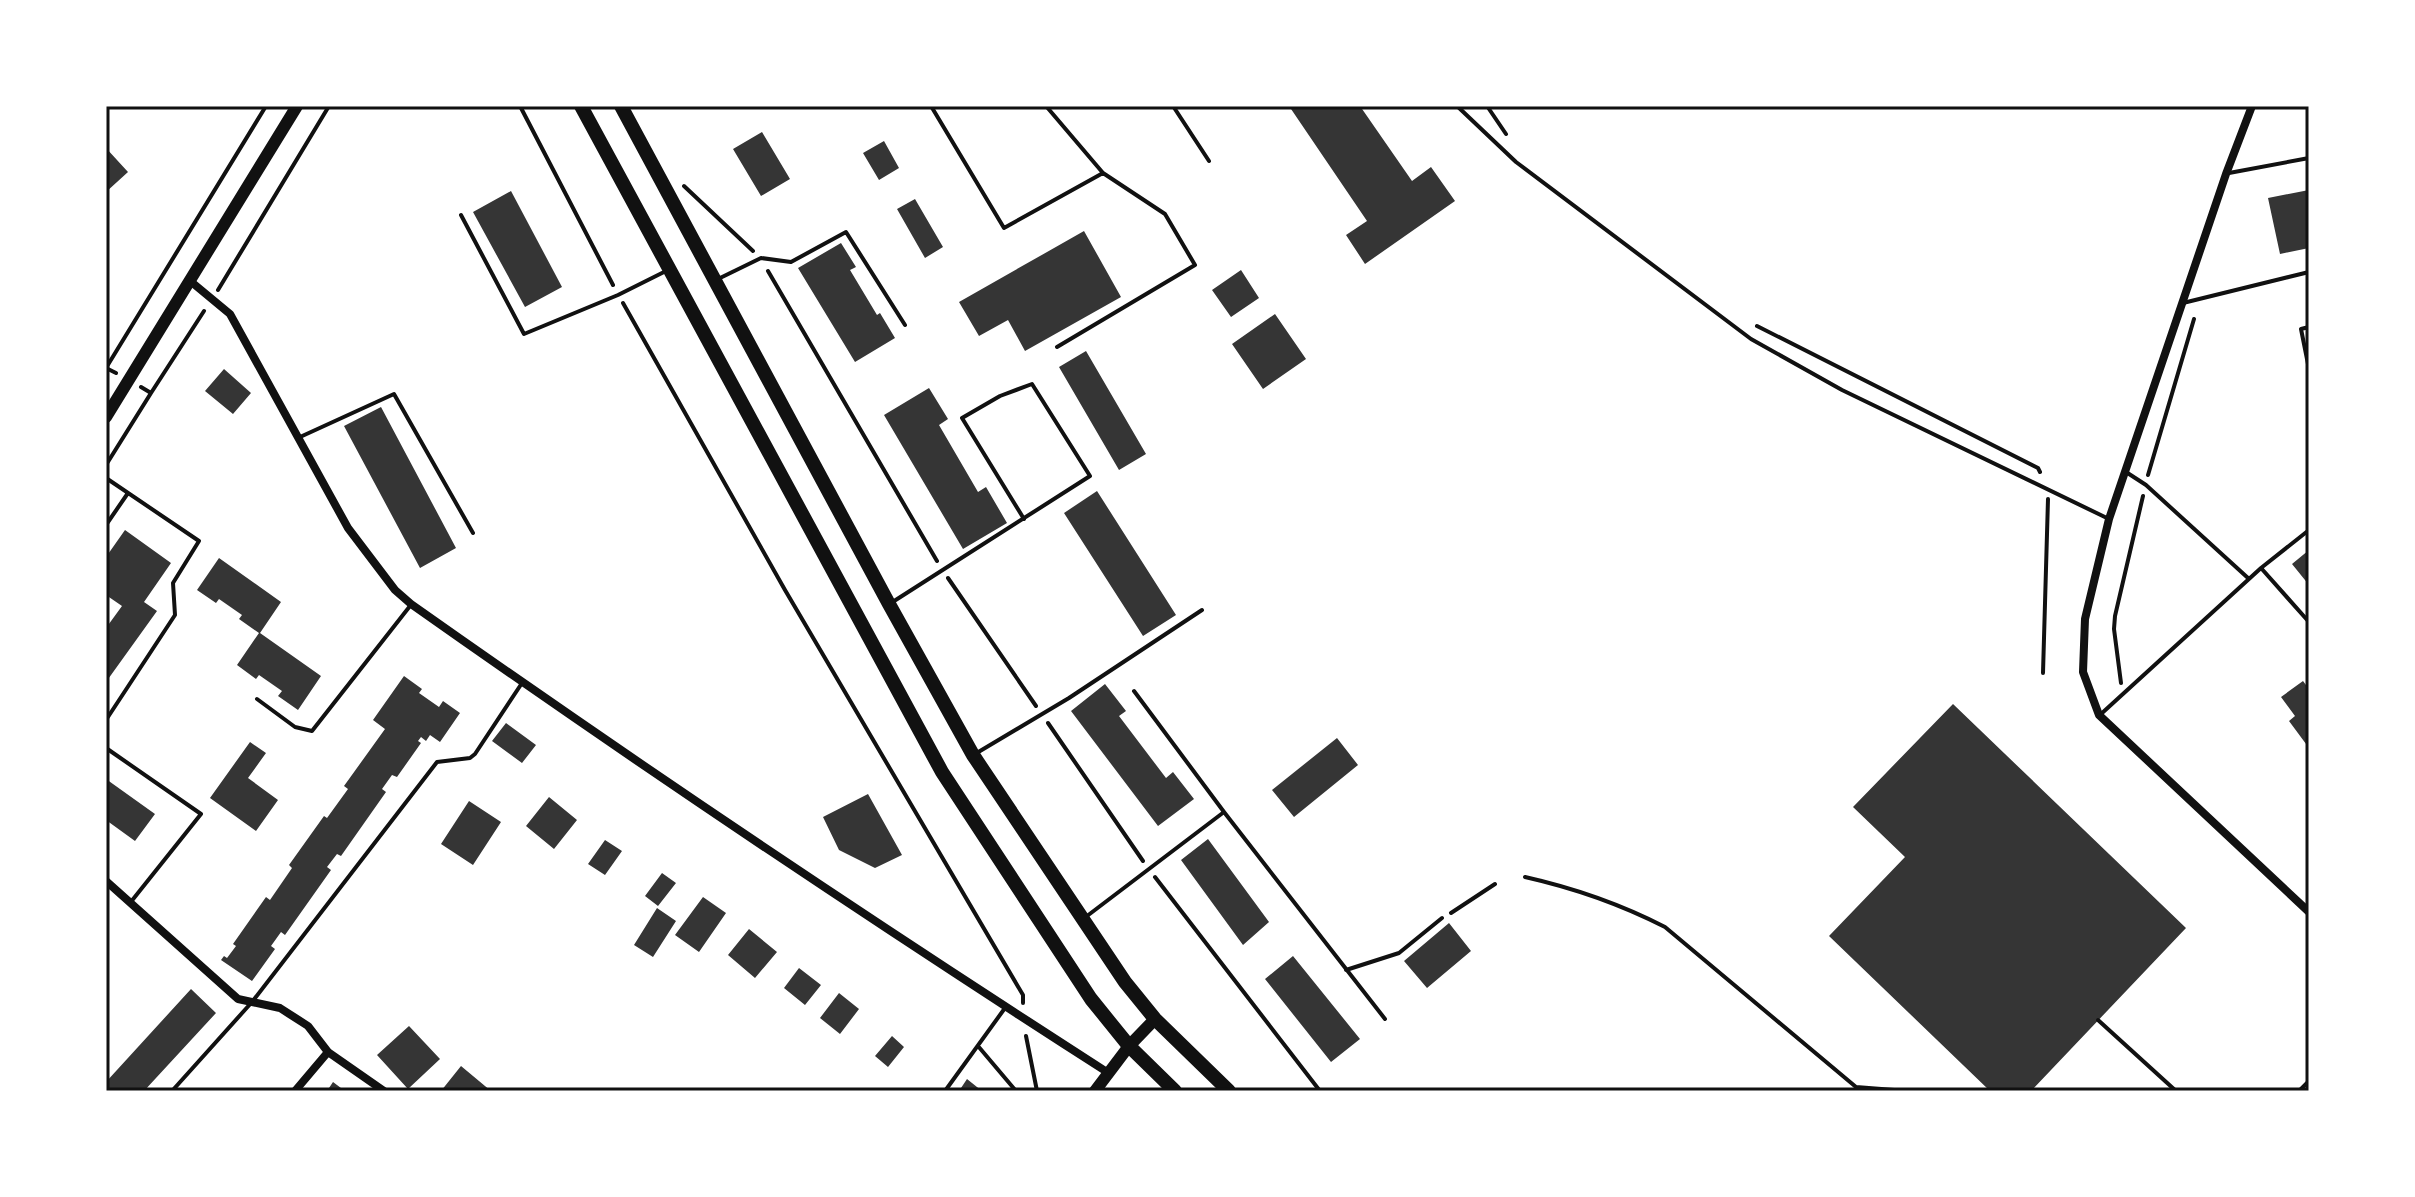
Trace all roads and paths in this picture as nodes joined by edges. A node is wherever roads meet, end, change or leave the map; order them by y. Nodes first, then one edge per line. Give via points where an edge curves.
1 (297, 106) edge
2 (329, 106) edge
3 (520, 106) edge
4 (581, 106) edge
5 (621, 106) edge
6 (931, 106) edge
7 (1046, 106) edge
8 (1173, 106) edge
9 (1457, 106) edge
10 (1487, 106) edge
11 (2252, 106) edge
12 (1506, 135) dead end
13 (2309, 158) edge
14 (1209, 161) dead end
15 (1103, 173) junction
16 (2226, 174) junction
17 (683, 186) dead end
18 (461, 215) dead end
19 (761, 258) junction
20 (668, 270) junction
21 (2309, 272) edge
22 (189, 280) junction
23 (716, 280) junction
24 (618, 295) junction
25 (212, 299) junction
26 (2199, 299) junction
27 (2181, 304) junction
28 (905, 325) dead end
29 (2309, 327) edge
30 (1057, 347) dead end
31 (2309, 369) edge
32 (151, 393) dead end
33 (106, 417) edge
34 (298, 439) junction
35 (2126, 472) junction
36 (106, 478) edge
37 (2146, 485) junction
38 (128, 493) junction
39 (1024, 519) junction
40 (2109, 519) junction
41 (106, 525) edge
42 (2309, 530) edge
43 (473, 533) dead end
44 (2261, 568) junction
45 (943, 570) junction
46 (2249, 579) junction
47 (411, 604) junction
48 (889, 604) junction
49 (1202, 610) dead end
50 (2309, 622) edge
51 (522, 683) junction
52 (1134, 691) dead end
53 (2123, 693) junction
54 (257, 699) dead end
55 (1041, 713) junction
56 (2099, 715) junction
57 (106, 720) edge
58 (106, 748) edge
59 (973, 755) junction
60 (1224, 812) junction
61 (1149, 869) junction
62 (1525, 877) dead end
63 (106, 881) edge
64 (1495, 884) dead end
65 (130, 903) junction
66 (2309, 912) edge
67 (1442, 918) joint
68 (1081, 919) junction
69 (1346, 970) junction
70 (252, 1002) junction
71 (1005, 1008) junction
72 (1023, 1018) junction
73 (1155, 1019) junction
74 (1385, 1019) dead end
75 (2098, 1020) dead end
76 (978, 1046) junction
77 (1129, 1046) junction
78 (328, 1052) junction
79 (1107, 1072) junction
80 (2309, 1081) edge
81 (172, 1091) edge
82 (295, 1091) edge
83 (384, 1091) edge
84 (945, 1091) edge
85 (1016, 1091) edge
86 (1037, 1091) edge
87 (1095, 1091) edge
88 (1175, 1091) edge
89 (1229, 1091) edge
90 (1320, 1091) edge
91 (1907, 1091) edge
92 (2176, 1091) edge
93 (2299, 1091) edge

1 - 22 main road
2 - 25 path
3 - 24 path
4 - 20 main road
5 - 23 main road
6 - 15 lane via 1004,228
7 - 15 lane
8 - 14 lane
9 - 40 lane via 1516,162 1751,339 1842,390
10 - 12 path
11 - 16 street
13 - 16 lane
15 - 30 lane via 1165,214 1195,265
16 - 27 street
17 - 19 path
18 - 24 lane via 524,334
19 - 23 lane
19 - 28 lane via 791,262 846,232
19 - 45 path
20 - 24 lane
20 - 77 main road via 942,772 1091,999
21 - 26 lane
22 - 25 street
22 - 33 main road
23 - 48 main road
24 - 72 path via 1023,995
25 - 32 path
25 - 34 street via 230,314
26 - 27 lane
26 - 37 path
27 - 35 street
29 - 31 lane via 2301,329
34 - 43 lane via 394,394
34 - 47 street via 348,528
35 - 37 lane
35 - 40 street
36 - 38 lane
37 - 46 lane
37 - 53 path via 2115,616
38 - 41 lane
38 - 57 lane via 199,541 173,583 175,615
39 - 39 lane via 962,418 1032,384 1090,476
39 - 45 lane
40 - 56 street via 2085,619 2083,672
42 - 44 lane
44 - 46 lane
44 - 50 lane
45 - 48 lane
45 - 55 path
46 - 53 lane
47 - 51 street
47 - 54 lane via 312,731 295,727
48 - 59 main road
49 - 55 lane
51 - 70 lane via 475,754 437,762
51 - 71 street
52 - 60 lane
53 - 56 lane
55 - 59 lane
55 - 61 path
56 - 66 street
58 - 65 lane via 201,814
59 - 68 main road
60 - 61 lane
60 - 69 lane
61 - 68 lane
61 - 90 path
62 - 91 path via 1569,887 1665,927 1856,1087
63 - 65 street
64 - 67 path
65 - 70 street via 238,999
67 - 69 lane via 1399,953
68 - 73 main road
69 - 74 lane
70 - 78 street via 280,1008 308,1026
70 - 81 lane
71 - 72 street
71 - 76 lane
72 - 79 street
72 - 86 path
73 - 77 main road
73 - 89 main road
75 - 92 path
76 - 84 lane
76 - 85 lane
77 - 79 main road
77 - 88 main road
78 - 82 street
78 - 83 street
79 - 87 main road
80 - 93 path

